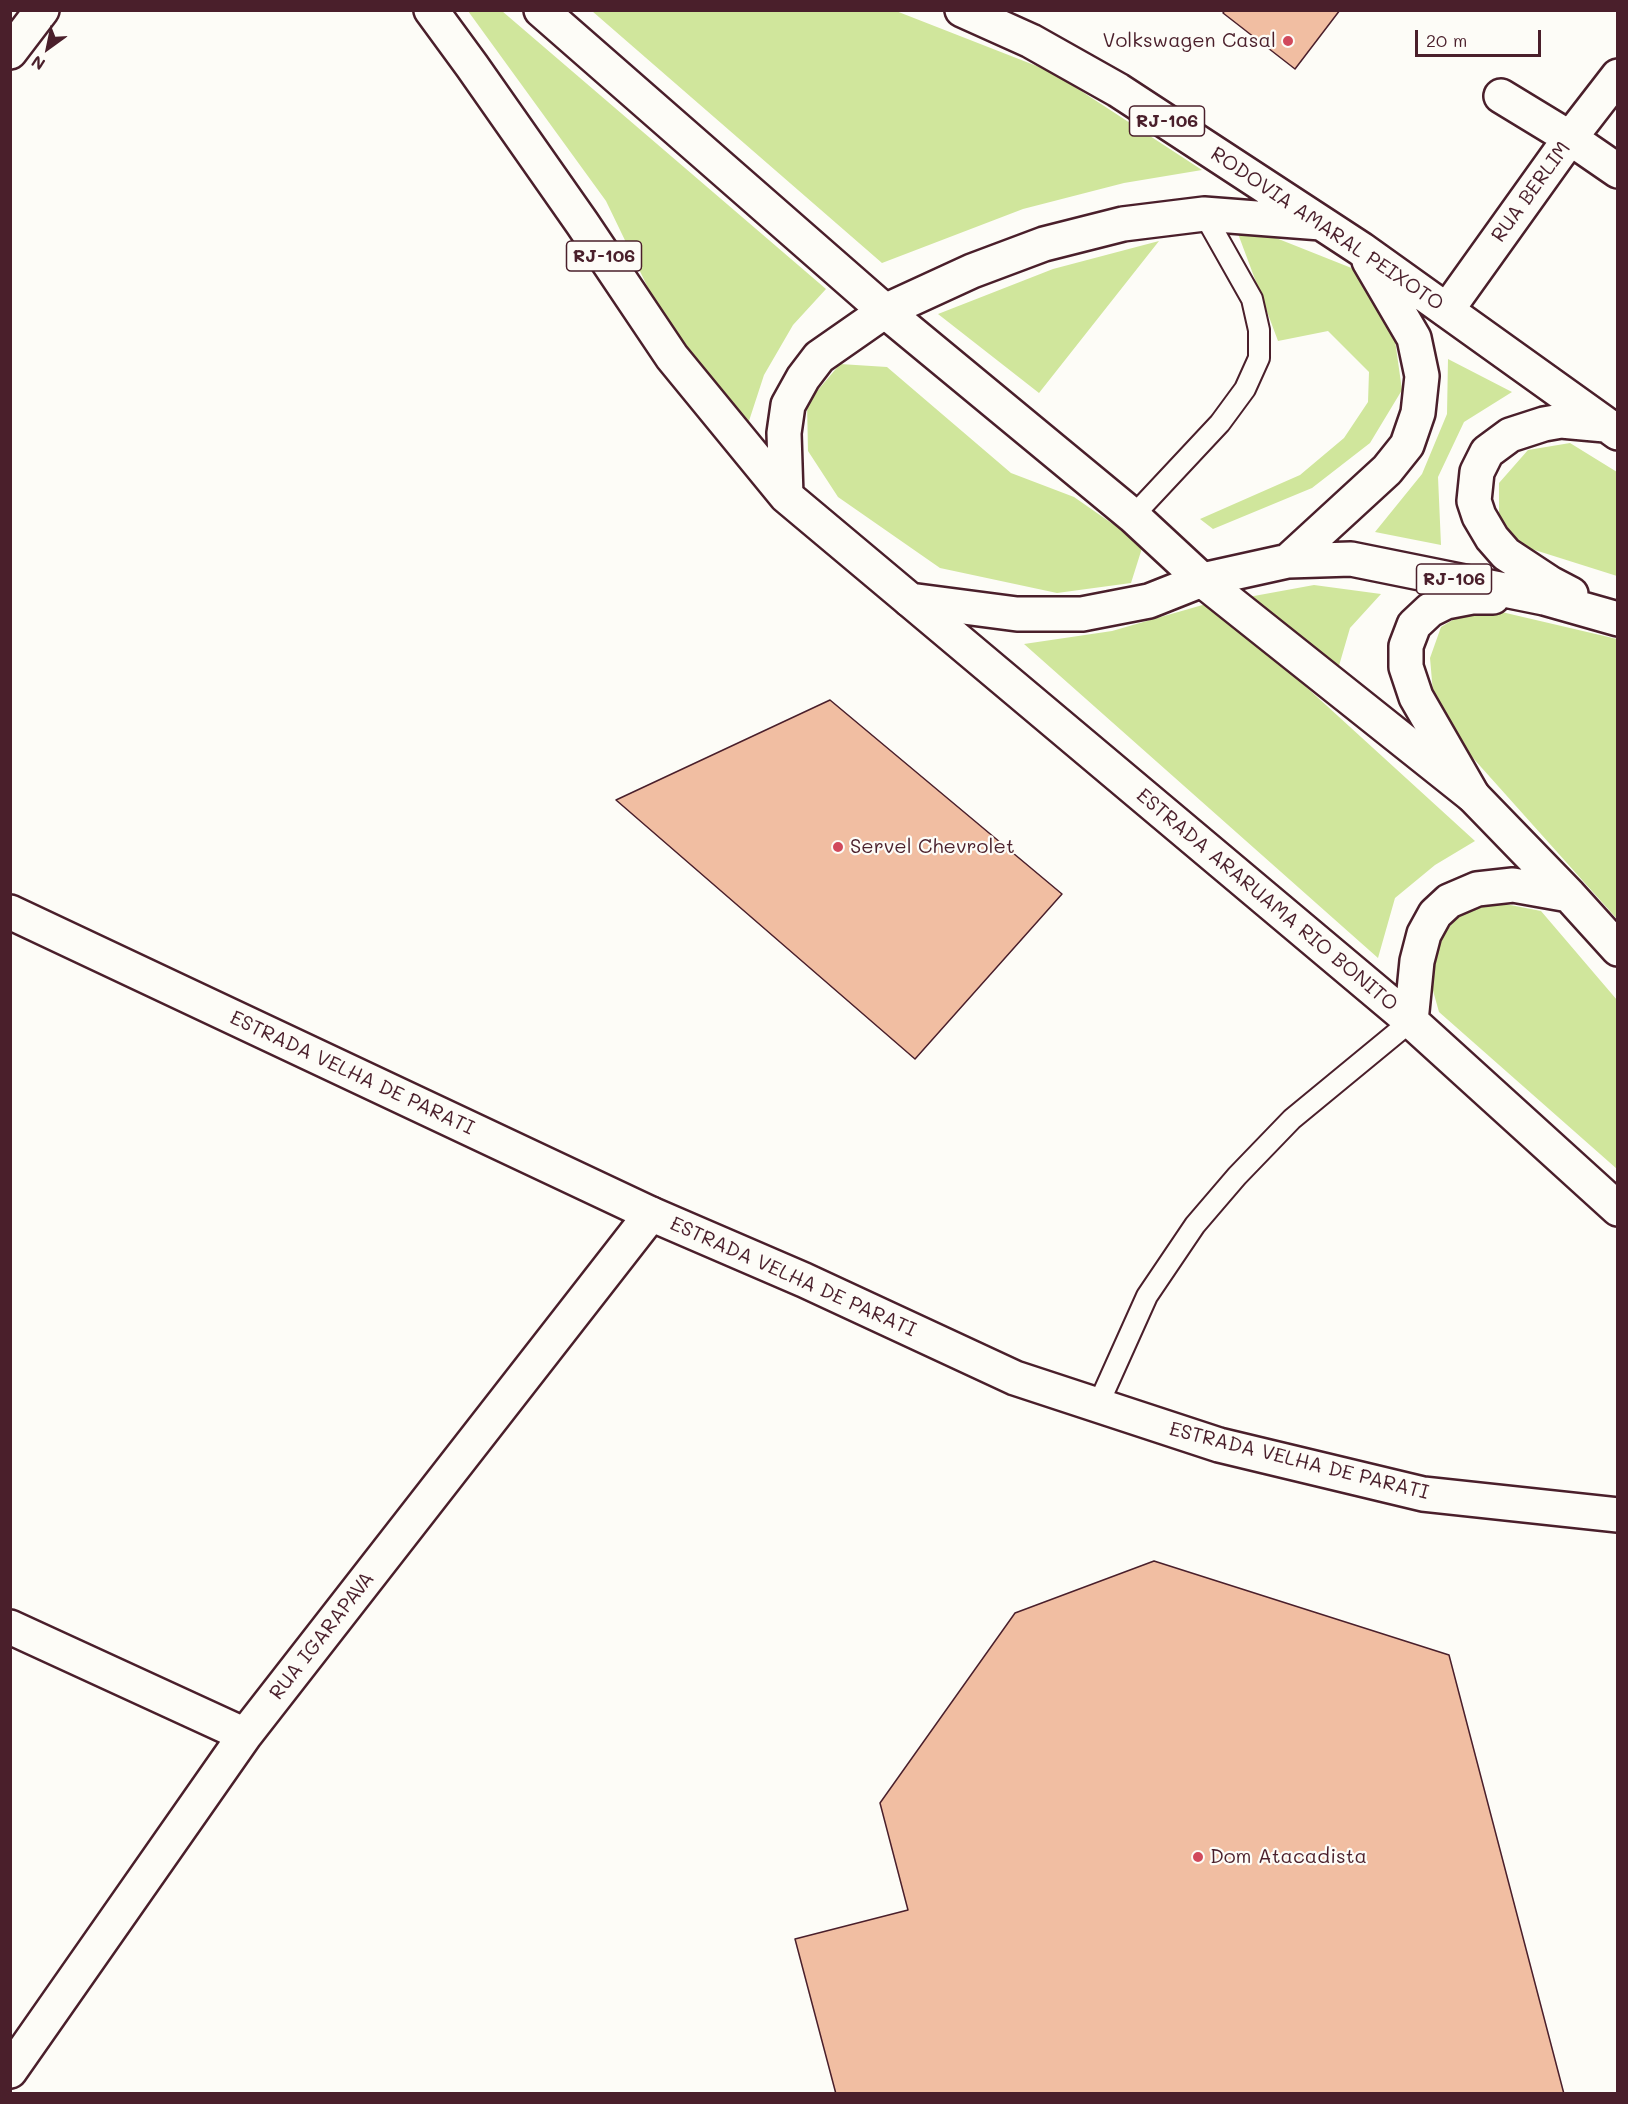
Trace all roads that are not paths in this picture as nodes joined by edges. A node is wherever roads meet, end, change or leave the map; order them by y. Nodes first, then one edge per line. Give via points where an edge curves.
1 (42, 10) edge
2 (431, 10) edge
3 (541, 10) edge
4 (962, 10) edge
5 (10, 52) edge
6 (1617, 76) edge
7 (1501, 96) dead end
8 (1570, 138) junction
9 (1617, 171) edge
10 (1204, 214) junction
11 (1323, 223) junction
12 (1362, 249) junction
13 (1447, 310) junction
14 (885, 311) junction
15 (1612, 429) edge
16 (786, 496) junction
17 (1133, 516) junction
18 (1288, 561) junction
19 (1202, 580) junction
20 (1544, 598) junction
21 (910, 600) junction
22 (1617, 619) edge
23 (1473, 796) junction
24 (1569, 895) junction
25 (10, 912) edge
26 (1617, 950) edge
27 (1411, 1021) junction
28 (1617, 1209) edge
29 (651, 1214) junction
30 (1098, 1405) junction
31 (1617, 1515) edge
32 (10, 1627) edge
33 (245, 1735) junction
34 (10, 2071) edge

1 - 5 main road
2 - 16 main road, RJ-106 via 672,357
3 - 14 main road
4 - 11 main road, RODOVIA AMARAL PEIXOTO / RJ-106 via 1031,41 1118,90
6 - 8 main road, RUA BERLIM
7 - 8 main road
8 - 9 main road
8 - 13 main road, RUA BERLIM
10 - 11 main road
10 - 14 main road via 1123,224 1044,244 972,271
10 - 17 lane via 1252,299 1259,330 1259,358 1245,389 1220,423
11 - 12 main road, RODOVIA AMARAL PEIXOTO / RJ-106
12 - 13 main road, RODOVIA AMARAL PEIXOTO / RJ-106
12 - 18 main road via 1414,338 1422,376 1418,413 1407,445 1387,470
13 - 15 main road, RODOVIA AMARAL PEIXOTO / RJ-106
14 - 16 main road via 819,357 788,405 784,433
14 - 17 main road
15 - 22 main road via 1561,421 1510,435 1486,452 1477,472 1474,501 1488,531 1506,554
16 - 21 main road, RJ-106
17 - 19 main road
18 - 19 main road, RJ-106
18 - 20 main road, RJ-106 via 1351,559
19 - 21 main road, RJ-106 via 1149,601 1082,614 1017,614
19 - 23 main road
20 - 22 main road, RJ-106
20 - 23 main road via 1472,597 1446,602 1414,625 1406,646 1406,667 1416,697
21 - 27 main road, ESTRADA ARARUAMA RIO BONITO
23 - 24 main road
24 - 26 main road
24 - 27 main road via 1513,885 1477,888 1449,901 1435,914 1424,933
25 - 29 main road, ESTRADA VELHA DE PARATI
27 - 28 main road, ESTRADA ARARUAMA RIO BONITO
27 - 30 lane via 1292,1119 1196,1225 1147,1296
29 - 30 main road, ESTRADA VELHA DE PARATI via 1015,1378
29 - 33 main road, RUA IGARAPAVA
30 - 31 main road, ESTRADA VELHA DE PARATI via 1219,1445 1423,1494
32 - 33 main road
33 - 34 main road, RUA IGARAPAVA

